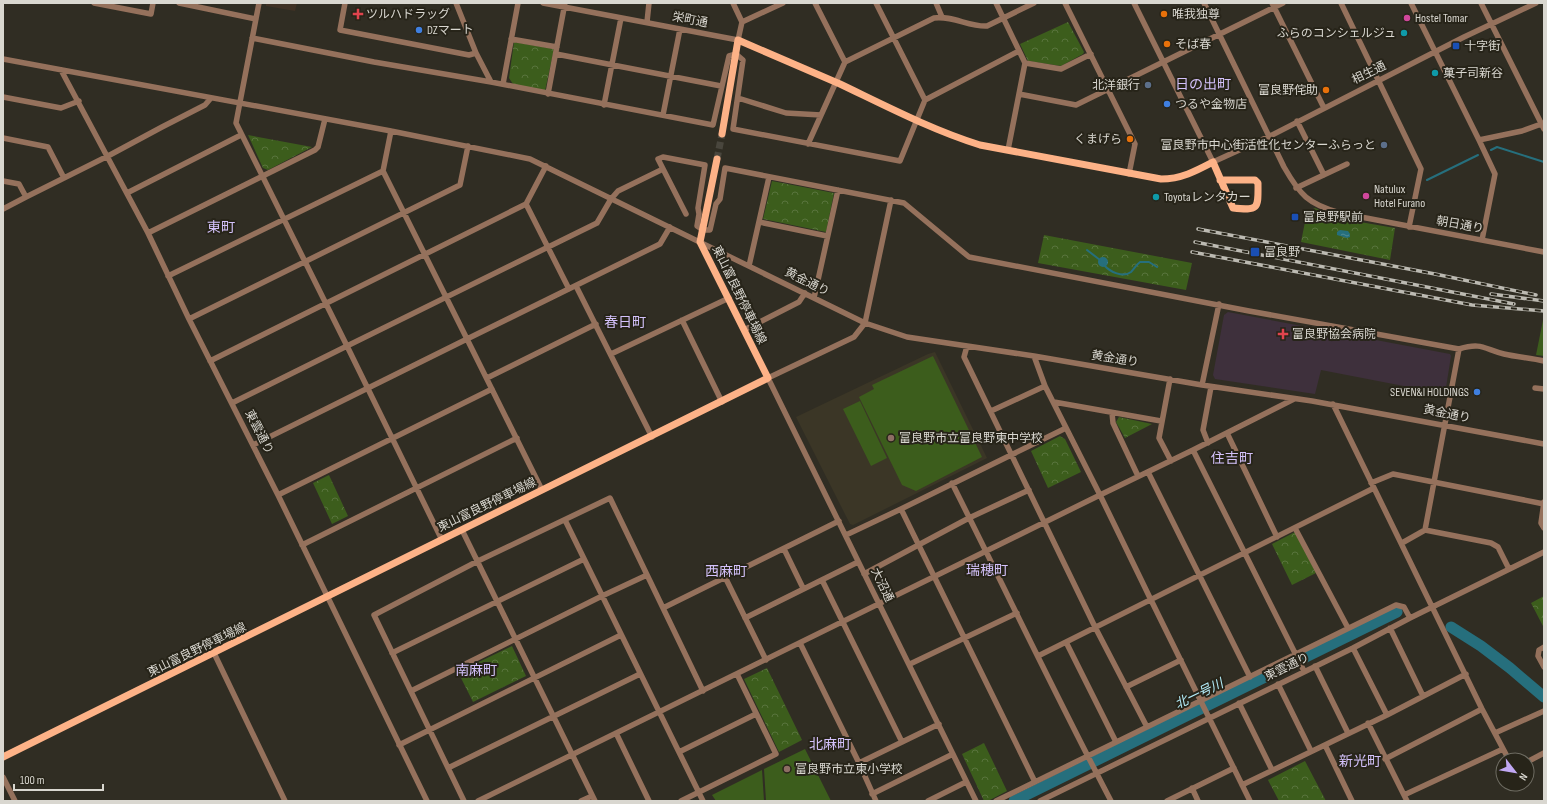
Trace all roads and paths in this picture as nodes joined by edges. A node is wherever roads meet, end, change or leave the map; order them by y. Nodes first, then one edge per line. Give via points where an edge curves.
1 (94, 3) edge
2 (153, 3) edge
3 (179, 3) edge
4 (259, 3) edge
5 (346, 3) edge
6 (456, 3) edge
7 (518, 3) edge
8 (543, 3) edge
9 (650, 3) edge
10 (732, 3) edge
11 (815, 3) edge
12 (876, 3) edge
13 (936, 3) edge
14 (996, 3) edge
15 (1034, 3) edge
16 (1065, 3) edge
17 (1134, 3) edge
18 (1204, 3) edge
19 (1283, 3) edge
20 (1341, 3) edge
21 (1411, 3) edge
22 (1481, 3) edge
23 (1536, 3) edge
24 (779, 4) edge
25 (565, 5) edge
26 (1273, 5) edge
27 (942, 17) junction
28 (621, 18) junction
29 (1003, 18) junction
30 (256, 19) junction
31 (647, 22) junction
32 (742, 22) junction
33 (1491, 24) junction
34 (680, 29) junction
35 (1219, 34) junction
36 (252, 38) junction
37 (893, 38) junction
38 (511, 39) junction
39 (738, 40) junction
40 (557, 47) junction
41 (1019, 51) junction
42 (1436, 52) junction
43 (476, 53) junction
44 (556, 54) junction
45 (736, 54) junction
46 (1091, 54) junction
47 (3, 59) edge
48 (845, 62) junction
49 (1026, 63) junction
50 (1164, 63) junction
51 (612, 65) junction
52 (61, 70) junction
53 (670, 75) junction
54 (1379, 81) junction
55 (491, 82) junction
56 (835, 82) junction
57 (503, 84) junction
58 (721, 86) junction
59 (1108, 90) junction
60 (548, 94) junction
61 (1019, 94) junction
62 (3, 97) edge
63 (211, 98) junction
64 (738, 98) junction
65 (925, 100) junction
66 (79, 101) junction
67 (239, 103) junction
68 (604, 104) junction
69 (1324, 108) junction
70 (663, 115) junction
71 (820, 115) junction
72 (325, 119) junction
73 (917, 120) junction
74 (1297, 122) junction
75 (1543, 126) edge
76 (391, 131) junction
77 (722, 134) tunnel mouth
78 (241, 135) junction
79 (1270, 136) junction
80 (3, 138) edge
81 (1479, 140) junction
82 (808, 144) junction
83 (468, 146) junction
84 (1008, 150) junction
85 (108, 156) junction
86 (718, 159) tunnel mouth
87 (1212, 162) junction
88 (1347, 164) dead end
89 (546, 166) junction
90 (663, 169) junction
91 (383, 171) junction
92 (1129, 174) junction
93 (1324, 175) junction
94 (262, 176) junction
95 (769, 177) junction
96 (64, 178) junction
97 (1220, 180) junction
98 (3, 181) edge
99 (1296, 188) junction
100 (838, 190) junction
101 (127, 193) junction
102 (26, 197) junction
103 (611, 199) junction
104 (891, 200) junction
105 (526, 204) junction
106 (3, 209) edge
107 (404, 212) junction
108 (686, 214) dead end
109 (283, 219) junction
110 (759, 222) junction
111 (670, 227) junction
112 (1410, 227) junction
113 (703, 230) junction
114 (148, 233) junction
115 (827, 236) junction
116 (1482, 240) junction
117 (700, 242) junction
118 (548, 247) junction
119 (1544, 252) edge
120 (426, 255) junction
121 (305, 261) junction
122 (749, 266) junction
123 (168, 276) junction
124 (576, 286) junction
125 (569, 289) junction
126 (805, 293) junction
127 (447, 297) junction
128 (729, 298) junction
129 (814, 298) junction
130 (325, 304) junction
131 (1218, 304) junction
132 (189, 319) junction
133 (682, 320) junction
134 (865, 323) junction
135 (596, 324) junction
136 (744, 330) junction
137 (467, 339) junction
138 (346, 346) junction
139 (967, 346) junction
140 (1459, 349) junction
141 (611, 354) junction
142 (1034, 356) junction
143 (1544, 361) edge
144 (210, 362) junction
145 (487, 378) junction
146 (768, 378) junction
147 (1170, 379) junction
148 (1046, 386) junction
149 (1202, 386) junction
150 (1211, 387) junction
151 (492, 388) junction
152 (1535, 388) dead end
153 (368, 389) junction
154 (1544, 389) edge
155 (1294, 399) junction
156 (722, 402) junction
157 (1054, 402) junction
158 (232, 403) junction
159 (1333, 404) junction
160 (991, 411) junction
161 (1112, 413) junction
162 (1161, 421) junction
163 (1446, 425) junction
164 (1066, 428) junction
165 (1227, 433) junction
166 (652, 436) junction
167 (392, 438) junction
168 (517, 438) junction
169 (1208, 443) junction
170 (1544, 444) edge
171 (253, 445) junction
172 (1194, 450) junction
173 (1012, 455) junction
174 (1171, 461) junction
175 (1148, 472) junction
176 (1138, 476) junction
177 (1435, 482) junction
178 (952, 483) junction
179 (1373, 486) junction
180 (416, 488) junction
181 (542, 490) junction
182 (1029, 490) junction
183 (278, 495) junction
184 (1100, 495) junction
185 (1544, 503) edge
186 (901, 509) junction
187 (969, 518) junction
188 (565, 520) junction
189 (839, 522) junction
190 (1045, 523) junction
191 (1295, 528) junction
192 (1544, 528) edge
193 (462, 530) junction
194 (1425, 530) junction
195 (846, 535) junction
196 (1277, 537) junction
197 (442, 540) junction
198 (1402, 544) junction
199 (302, 545) junction
200 (919, 545) junction
201 (784, 549) junction
202 (987, 552) junction
203 (1244, 552) junction
204 (1544, 552) edge
205 (584, 559) junction
206 (478, 562) junction
207 (858, 562) junction
208 (1509, 569) junction
209 (864, 574) junction
210 (647, 575) junction
211 (1199, 576) junction
212 (725, 577) junction
213 (934, 577) junction
214 (822, 580) junction
215 (803, 588) junction
216 (602, 596) junction
217 (328, 598) junction
218 (497, 600) junction
219 (1151, 600) junction
220 (879, 604) junction
221 (1433, 607) junction
222 (663, 608) junction
223 (1017, 613) junction
224 (745, 618) junction
225 (1410, 618) junction
226 (842, 622) junction
227 (1095, 627) junction
228 (1348, 628) junction
229 (1390, 628) junction
230 (621, 635) junction
231 (964, 638) junction
232 (517, 639) junction
233 (1066, 642) junction
234 (800, 643) junction
235 (1544, 646) edge
236 (1353, 648) junction
237 (214, 653) junction
238 (392, 653) junction
239 (1038, 656) junction
240 (1297, 659) junction
241 (766, 660) junction
242 (1181, 660) junction
243 (910, 664) junction
244 (1315, 666) junction
245 (1544, 667) edge
246 (1304, 671) junction
247 (640, 674) junction
248 (737, 674) junction
249 (1466, 674) junction
250 (1250, 677) junction
251 (535, 678) junction
252 (1278, 684) junction
253 (1126, 686) junction
254 (703, 691) junction
255 (411, 692) junction
256 (1423, 696) junction
257 (1202, 702) junction
258 (1239, 703) junction
259 (1482, 709) junction
260 (1544, 711) edge
261 (659, 712) junction
262 (756, 714) junction
263 (1387, 714) junction
264 (554, 716) junction
265 (1210, 718) junction
266 (1368, 723) junction
267 (939, 724) junction
268 (1147, 727) junction
269 (430, 730) junction
270 (616, 733) junction
271 (1348, 733) junction
272 (1495, 733) junction
273 (1115, 740) dead end
274 (902, 742) junction
275 (399, 744) junction
276 (1325, 744) junction
277 (1503, 749) junction
278 (1311, 751) junction
279 (679, 752) junction
280 (1505, 752) edge
281 (1544, 753) edge
282 (953, 754) junction
283 (573, 755) junction
284 (3, 757) edge
285 (1088, 758) junction
286 (1535, 758) edge
287 (1385, 759) junction
288 (859, 763) junction
289 (448, 768) junction
290 (1234, 768) junction
291 (1272, 770) junction
292 (1096, 773) junction
293 (3, 777) edge
294 (966, 782) junction
295 (1035, 782) junction
296 (1242, 785) junction
297 (1192, 788) junction
298 (698, 792) junction
299 (872, 794) junction
300 (1404, 795) junction
301 (594, 798) edge
302 (15, 801) edge
303 (285, 801) edge
304 (427, 801) edge
305 (464, 801) edge
306 (478, 801) edge
307 (581, 801) edge
308 (650, 801) edge
309 (680, 801) edge
310 (703, 801) edge
311 (876, 801) edge
312 (928, 801) edge
313 (976, 801) edge
314 (996, 801) edge
315 (1040, 801) edge
316 (1111, 801) edge
317 (1167, 801) edge
318 (1198, 801) edge
319 (1250, 801) edge
320 (1352, 801) edge
321 (1407, 801) edge

1 - 2 street via 151,14
3 - 30 street
4 - 30 street
5 - 43 street via 340,30 469,55
6 - 43 street
7 - 38 street
8 - 25 street, 栄町通
9 - 31 street
10 - 32 street
11 - 48 street
12 - 37 street
13 - 27 street
14 - 29 street
15 - 29 street
16 - 46 street
17 - 50 street
18 - 35 street, 朝日通り
19 - 26 street
20 - 54 street
21 - 42 street
22 - 33 street
23 - 33 street, 相生通
24 - 32 street
25 - 28 street, 栄町通
25 - 40 street
26 - 35 street
26 - 69 street
27 - 29 street via 980,26 987,26
27 - 37 street via 934,18
28 - 31 street, 栄町通
28 - 51 street
29 - 41 street
30 - 36 street
31 - 34 street, 栄町通
32 - 39 street
33 - 42 street, 相生通
33 - 75 street
34 - 39 street, 栄町通
34 - 53 street
35 - 50 street
35 - 79 street, 朝日通り
36 - 55 street
36 - 67 street
37 - 48 street
37 - 65 street
38 - 40 street
38 - 57 street
39 - 45 main road
39 - 56 main road
40 - 44 street
41 - 49 street
41 - 65 street
42 - 54 street, 相生通
42 - 81 street
43 - 55 street
44 - 51 street
44 - 60 street
45 - 58 street via 729,56
45 - 64 street via 743,60
45 - 77 main road
46 - 49 street via 1061,69
46 - 59 street
47 - 52 street, 黄金通り
48 - 56 street
49 - 61 street
50 - 59 street
50 - 87 street
51 - 53 street
51 - 68 street
52 - 63 street, 黄金通り
52 - 66 street, 東雲通り
53 - 58 street
53 - 70 street
54 - 69 street, 相生通
54 - 112 street via 1421,169
55 - 57 street
56 - 71 street
56 - 73 main road
57 - 60 street
58 - 70 street via 713,125
59 - 61 street via 1076,105
59 - 92 street via 1135,144
60 - 68 street
61 - 84 street
62 - 66 street via 60,108
63 - 67 street, 黄金通り
63 - 85 street via 205,105
64 - 71 street via 786,113
64 - 82 street via 734,129
65 - 73 street
66 - 85 street, 東雲通り
67 - 72 street, 黄金通り
67 - 78 street via 236,123
68 - 70 street
69 - 74 street, 相生通
71 - 82 street
72 - 76 street, 黄金通り
72 - 94 street via 316,150
73 - 82 street via 900,161
73 - 84 main road via 958,138
74 - 79 street, 相生通
74 - 93 street
75 - 81 street
76 - 83 street, 黄金通り
76 - 91 street
78 - 94 street
78 - 101 street
79 - 87 street, 相生通
79 - 99 street, 朝日通り
80 - 96 street via 48,147
81 - 116 street via 1495,174
83 - 89 street, 黄金通り via 530,159
83 - 107 street via 460,185
84 - 92 main road
85 - 96 street
85 - 101 street, 東雲通り
86 - 113 main road, 東山富良野停車場線
87 - 92 main road via 1173,179
87 - 97 main road
88 - 93 street
89 - 103 street, 黄金通り
89 - 105 street
90 - 103 street via 618,191
90 - 108 street
90 - 113 street via 658,159 662,157 705,165 698,208 698,226
91 - 107 street
91 - 109 street
93 - 99 street
94 - 109 street
94 - 114 street
95 - 100 street
95 - 110 street
95 - 113 street via 725,168 720,199 716,204 710,230
96 - 102 street
97 - 97 main road via 1255,180 1258,183 1258,202 1255,207 1233,208
98 - 102 street via 19,184
99 - 112 street, 朝日通り via 1323,208
100 - 104 street
100 - 115 street
101 - 114 street, 東雲通り
102 - 106 street
103 - 111 street, 黄金通り
103 - 118 street via 597,223
104 - 131 street via 904,203 969,256
104 - 134 street
105 - 118 street
105 - 120 street
107 - 120 street
107 - 121 street
109 - 121 street
109 - 123 street
110 - 115 street
110 - 122 street
111 - 117 street, 黄金通り
111 - 124 street via 660,244
112 - 116 street, 朝日通り
113 - 117 main road, 東山富良野停車場線
114 - 123 street, 東雲通り
115 - 129 street
116 - 119 street, 朝日通り
117 - 122 street, 黄金通り
117 - 128 main road, 東山富良野停車場線
118 - 125 street
118 - 127 street
120 - 127 street
120 - 130 street
121 - 130 street
121 - 132 street
122 - 126 street, 黄金通り
123 - 132 street, 東雲通り
124 - 125 street
124 - 135 street
125 - 137 street
126 - 129 street, 黄金通り
126 - 136 street via 799,302
127 - 137 street
127 - 138 street
128 - 133 street
128 - 136 main road, 東山富良野停車場線
129 - 134 street, 黄金通り
130 - 138 street
130 - 144 street
131 - 140 street
131 - 149 street
132 - 144 street, 東雲通り
133 - 141 street
133 - 156 street
134 - 139 street, 黄金通り via 907,336
134 - 146 street via 854,337
135 - 141 street
135 - 145 street
136 - 146 main road, 東山富良野停車場線
137 - 145 street
137 - 153 street
138 - 153 street
138 - 158 street
139 - 142 street, 黄金通り
139 - 160 street via 964,357
140 - 143 street via 1478,346 1503,354
140 - 163 street
141 - 166 street
142 - 147 street, 黄金通り
142 - 148 street
144 - 158 street, 東雲通り
145 - 151 street
146 - 156 main road, 東山富良野停車場線
146 - 189 street, 大沼通
147 - 149 street, 黄金通り
147 - 162 street
148 - 157 street
148 - 160 street
149 - 150 street, 黄金通り
150 - 155 street, 黄金通り
150 - 169 street via 1203,430
151 - 167 street
151 - 168 street
152 - 154 street
153 - 167 street
153 - 171 street
155 - 159 street, 黄金通り
155 - 165 street
156 - 166 main road, 東山富良野停車場線
157 - 161 street
157 - 164 street
158 - 171 street, 東雲通り
159 - 163 street, 黄金通り
159 - 179 street
160 - 173 street
161 - 162 street
161 - 176 street via 1113,423
162 - 174 street via 1159,438
163 - 170 street, 黄金通り
163 - 177 street
164 - 173 street
164 - 184 street
165 - 169 street
165 - 196 street
166 - 181 main road, 東山富良野停車場線
167 - 180 street
167 - 183 street
168 - 180 street
168 - 181 street
169 - 172 street
171 - 183 street, 東雲通り
172 - 174 street
172 - 203 street
173 - 178 street
173 - 182 street
174 - 175 street
175 - 176 street
175 - 211 street
176 - 184 street
177 - 179 street via 1393,474
177 - 185 street
177 - 194 street
178 - 186 street
178 - 187 street
179 - 191 street
179 - 198 street
180 - 197 street
180 - 199 street
181 - 193 main road, 東山富良野停車場線
182 - 187 street
182 - 190 street
183 - 199 street, 東雲通り
184 - 190 street
184 - 219 street
185 - 192 street via 1541,523
186 - 195 street
186 - 200 street
187 - 200 street
187 - 202 street
188 - 205 street
188 - 206 street
188 - 210 street via 610,498
189 - 195 street, 大沼通
189 - 201 street
190 - 202 street
190 - 227 street
191 - 196 street
191 - 228 street
193 - 197 main road, 東山富良野停車場線
193 - 206 street
194 - 198 street
194 - 208 street via 1491,543 1498,547
195 - 207 street, 大沼通
196 - 203 street
197 - 217 main road, 東山富良野停車場線
198 - 221 street
199 - 217 street, 東雲通り
200 - 209 street
200 - 213 street
201 - 212 street
201 - 215 street
202 - 213 street
202 - 223 street
203 - 211 street
203 - 240 street
204 - 208 street, 東雲通り
205 - 216 street
205 - 218 street
206 - 218 street
206 - 238 street via 374,615
207 - 209 street, 大沼通
207 - 214 street
208 - 221 street, 東雲通り
209 - 220 street, 大沼通
210 - 216 street
210 - 222 street
211 - 219 street
211 - 250 street
212 - 222 street
212 - 224 street
213 - 220 street
213 - 231 street
214 - 215 street
214 - 226 street
215 - 224 street
216 - 230 street
216 - 232 street
217 - 237 main road, 東山富良野停車場線
217 - 275 street, 東雲通り
218 - 232 street
218 - 238 street
219 - 227 street
219 - 242 street
220 - 226 street
220 - 243 street, 大沼通
221 - 225 street, 東雲通り
221 - 249 street
222 - 254 street
223 - 231 street
223 - 239 street
224 - 241 street
225 - 228 street via 1404,607 1396,605
225 - 229 street, 東雲通り
226 - 234 street
226 - 274 street
227 - 233 street
227 - 253 street
228 - 240 street
229 - 236 street, 東雲通り
229 - 256 street
230 - 247 street
230 - 251 street
231 - 243 street
231 - 295 street
232 - 251 street
232 - 255 street
233 - 239 street
233 - 273 street
234 - 241 street
234 - 288 street
235 - 245 street via 1539,650 1538,656
236 - 244 street, 東雲通り
236 - 263 street
237 - 284 main road, 東山富良野停車場線
237 - 303 street
238 - 255 street
239 - 285 street
240 - 246 street
240 - 250 street
241 - 248 street
242 - 253 street
242 - 257 street
243 - 267 street, 大沼通
244 - 246 street, 東雲通り
244 - 271 street
246 - 252 street, 東雲通り
247 - 261 street
247 - 264 street
248 - 254 street
248 - 262 street
249 - 256 street
249 - 259 street
250 - 257 street
251 - 264 street
251 - 269 street
252 - 258 street, 東雲通り
252 - 278 street
253 - 268 street
254 - 261 street
255 - 269 street
256 - 263 street
257 - 265 street
257 - 268 street
258 - 265 street, 東雲通り
258 - 291 street
259 - 272 street
259 - 287 street
260 - 272 street
261 - 270 street
261 - 279 street
262 - 279 street
262 - 298 street via 776,754
263 - 266 street
264 - 283 street
264 - 289 street
265 - 290 street
265 - 292 street, 東雲通り
266 - 271 street
266 - 287 street
267 - 274 street
267 - 282 street, 大沼通
268 - 285 street
269 - 275 street
269 - 289 street
270 - 283 street
270 - 308 street
271 - 276 street
272 - 277 street
274 - 288 street
275 - 304 street, 東雲通り
276 - 278 street
276 - 320 street
277 - 280 street
277 - 300 street
278 - 291 street
279 - 298 street
281 - 286 street
282 - 294 street, 大沼通
282 - 299 street
283 - 301 street
283 - 306 street
285 - 292 street
285 - 295 street
287 - 300 street
288 - 299 street
289 - 305 street
290 - 296 street
290 - 297 street
291 - 296 street
292 - 315 street, 東雲通り
292 - 316 street
293 - 302 street
294 - 312 street
294 - 313 street, 大沼通
295 - 314 street
296 - 319 street
297 - 317 street
297 - 318 street
298 - 309 street
298 - 310 street
299 - 311 street
300 - 321 street
301 - 307 street

